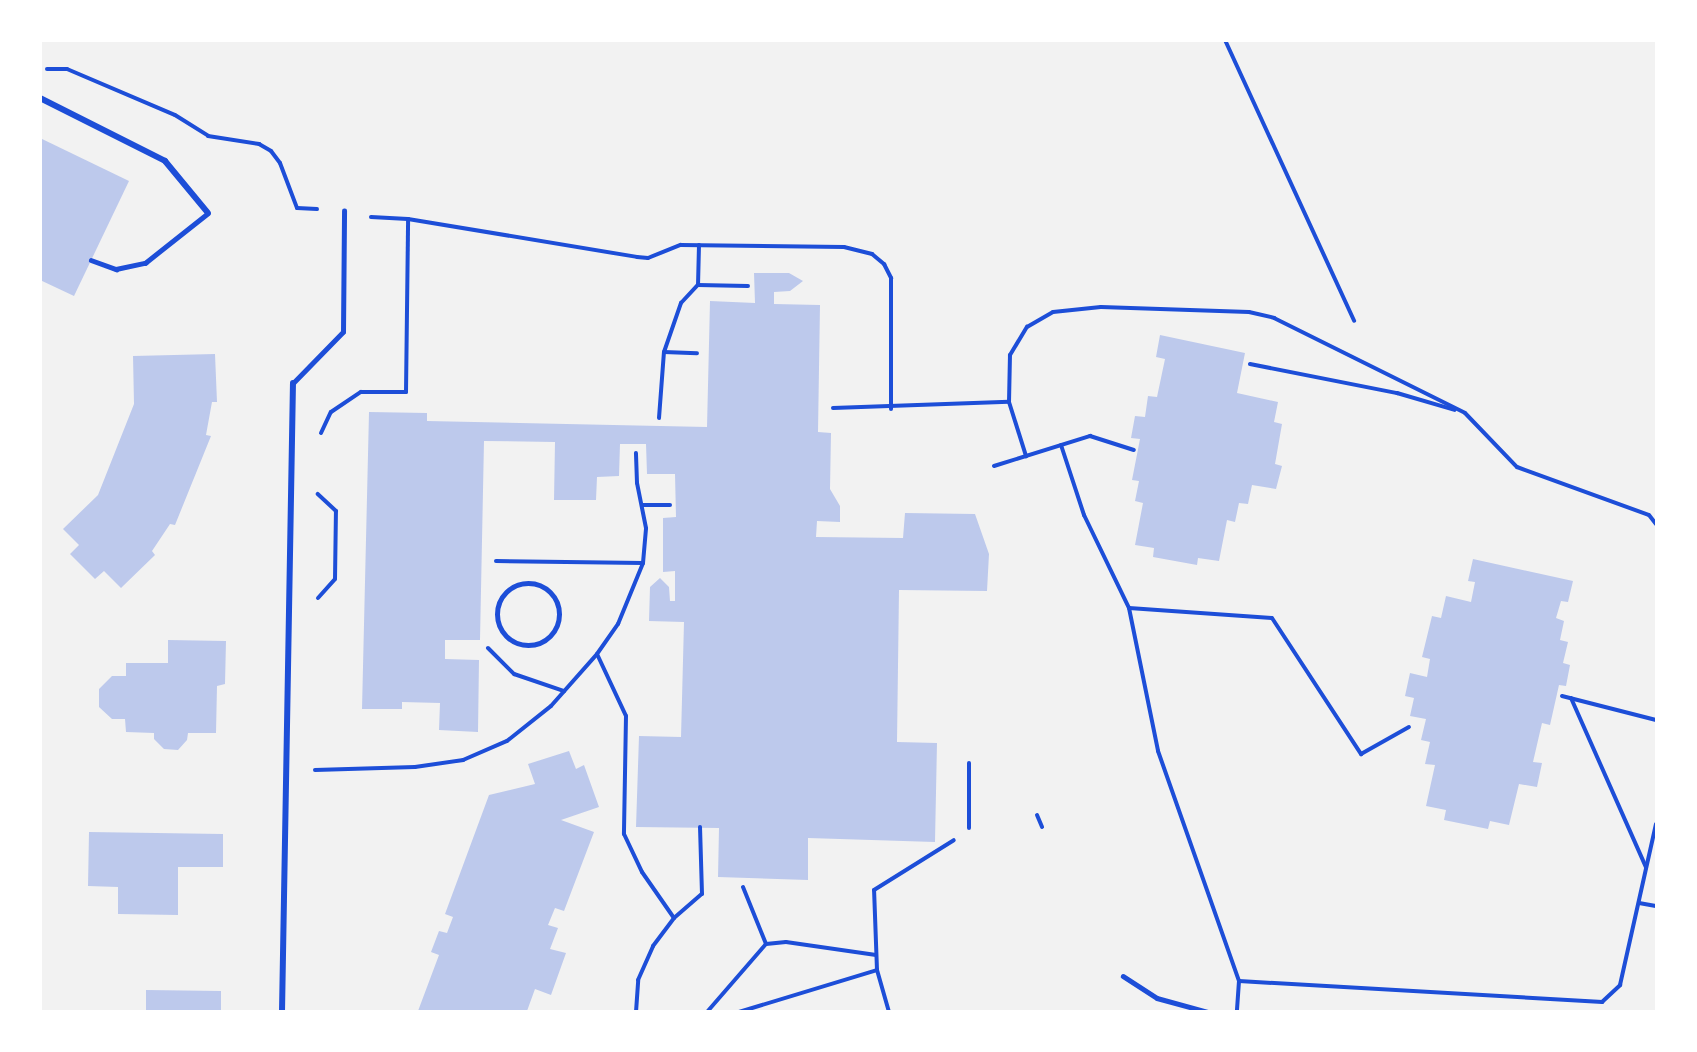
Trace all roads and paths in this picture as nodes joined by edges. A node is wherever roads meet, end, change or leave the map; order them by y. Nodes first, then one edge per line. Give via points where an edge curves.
1 (1225, 40) edge
2 (40, 69) edge
3 (40, 98) edge
4 (297, 208) dead end
5 (344, 211) joint
6 (208, 213) joint
7 (408, 219) junction
8 (699, 245) junction
9 (91, 260) dead end
10 (698, 285) junction
11 (748, 286) dead end
12 (1354, 321) dead end
13 (664, 352) junction
14 (697, 353) dead end
15 (1250, 364) dead end
16 (293, 383) joint
17 (1009, 402) junction
18 (833, 408) dead end
19 (891, 409) junction
20 (332, 411) dead end
21 (1465, 413) junction
22 (659, 418) dead end
23 (1061, 445) junction
24 (1134, 450) dead end
25 (636, 453) dead end
26 (1026, 456) junction
27 (994, 466) dead end
28 (643, 505) junction
29 (670, 505) dead end
30 (1656, 524) edge
31 (496, 561) dead end
32 (643, 563) junction
33 (1129, 608) junction
34 (508, 639) joint
35 (488, 648) dead end
36 (597, 654) junction
37 (564, 691) junction
38 (1562, 696) dead end
39 (1571, 698) junction
40 (1656, 720) edge
41 (1409, 727) dead end
42 (969, 763) dead end
43 (288, 771) junction
44 (1037, 815) dead end
45 (1656, 824) edge
46 (700, 827) dead end
47 (1042, 827) dead end
48 (969, 828) dead end
49 (1655, 830) edge
50 (954, 840) dead end
51 (1646, 868) junction
52 (743, 887) dead end
53 (1639, 903) junction
54 (1656, 906) edge
55 (674, 918) junction
56 (766, 945) junction
57 (876, 955) junction
58 (877, 970) junction
59 (1123, 976) dead end
60 (1239, 981) junction
61 (282, 1011) edge
62 (636, 1011) edge
63 (707, 1011) edge
64 (739, 1011) edge
65 (889, 1011) edge
66 (1208, 1011) edge
67 (1237, 1011) edge

1 - 12 path
2 - 4 path via 67,69 175,115 208,136 244,140 271,151
3 - 6 street via 165,161
5 - 7 path via 354,216
5 - 16 lane via 344,332
6 - 9 lane via 144,263 116,269
7 - 8 path via 648,258 681,245
7 - 20 path via 406,392 362,392
8 - 10 path
8 - 19 path via 844,247 872,255 884,264 891,278
10 - 11 path
10 - 13 path via 681,303
13 - 14 path
13 - 22 path
15 - 21 path via 1397,393
16 - 43 street
17 - 19 path
17 - 21 path via 1010,354 1027,327 1053,312 1101,307 1249,312 1274,318
17 - 26 path
18 - 19 path
21 - 30 path via 1517,467 1648,515
23 - 24 path via 1090,436
23 - 26 path
23 - 33 path via 1084,515
25 - 28 path via 637,483
26 - 27 path
28 - 29 path
28 - 32 path
31 - 32 path
32 - 36 path via 627,606
33 - 41 path via 1272,618 1361,754
33 - 60 path via 1158,751
34 - 34 street via 524,646 536,645 554,632 559,610 548,589 521,583 502,596 497,618
35 - 37 path via 514,674
36 - 37 path
36 - 55 path via 626,716 624,834 642,872
37 - 43 path via 524,730 463,760 416,767
38 - 39 path
39 - 40 path
39 - 51 path
42 - 48 path
43 - 61 street
44 - 47 path
45 - 49 path
46 - 55 path via 702,894
49 - 51 path
50 - 57 path via 873,891
51 - 53 path
52 - 56 path
53 - 54 path
53 - 60 path via 1620,984 1602,1002
55 - 62 path via 653,946 638,980
56 - 57 path via 786,942
56 - 63 path
57 - 58 path
58 - 64 path
58 - 65 path
59 - 66 lane via 1157,998
60 - 67 path

